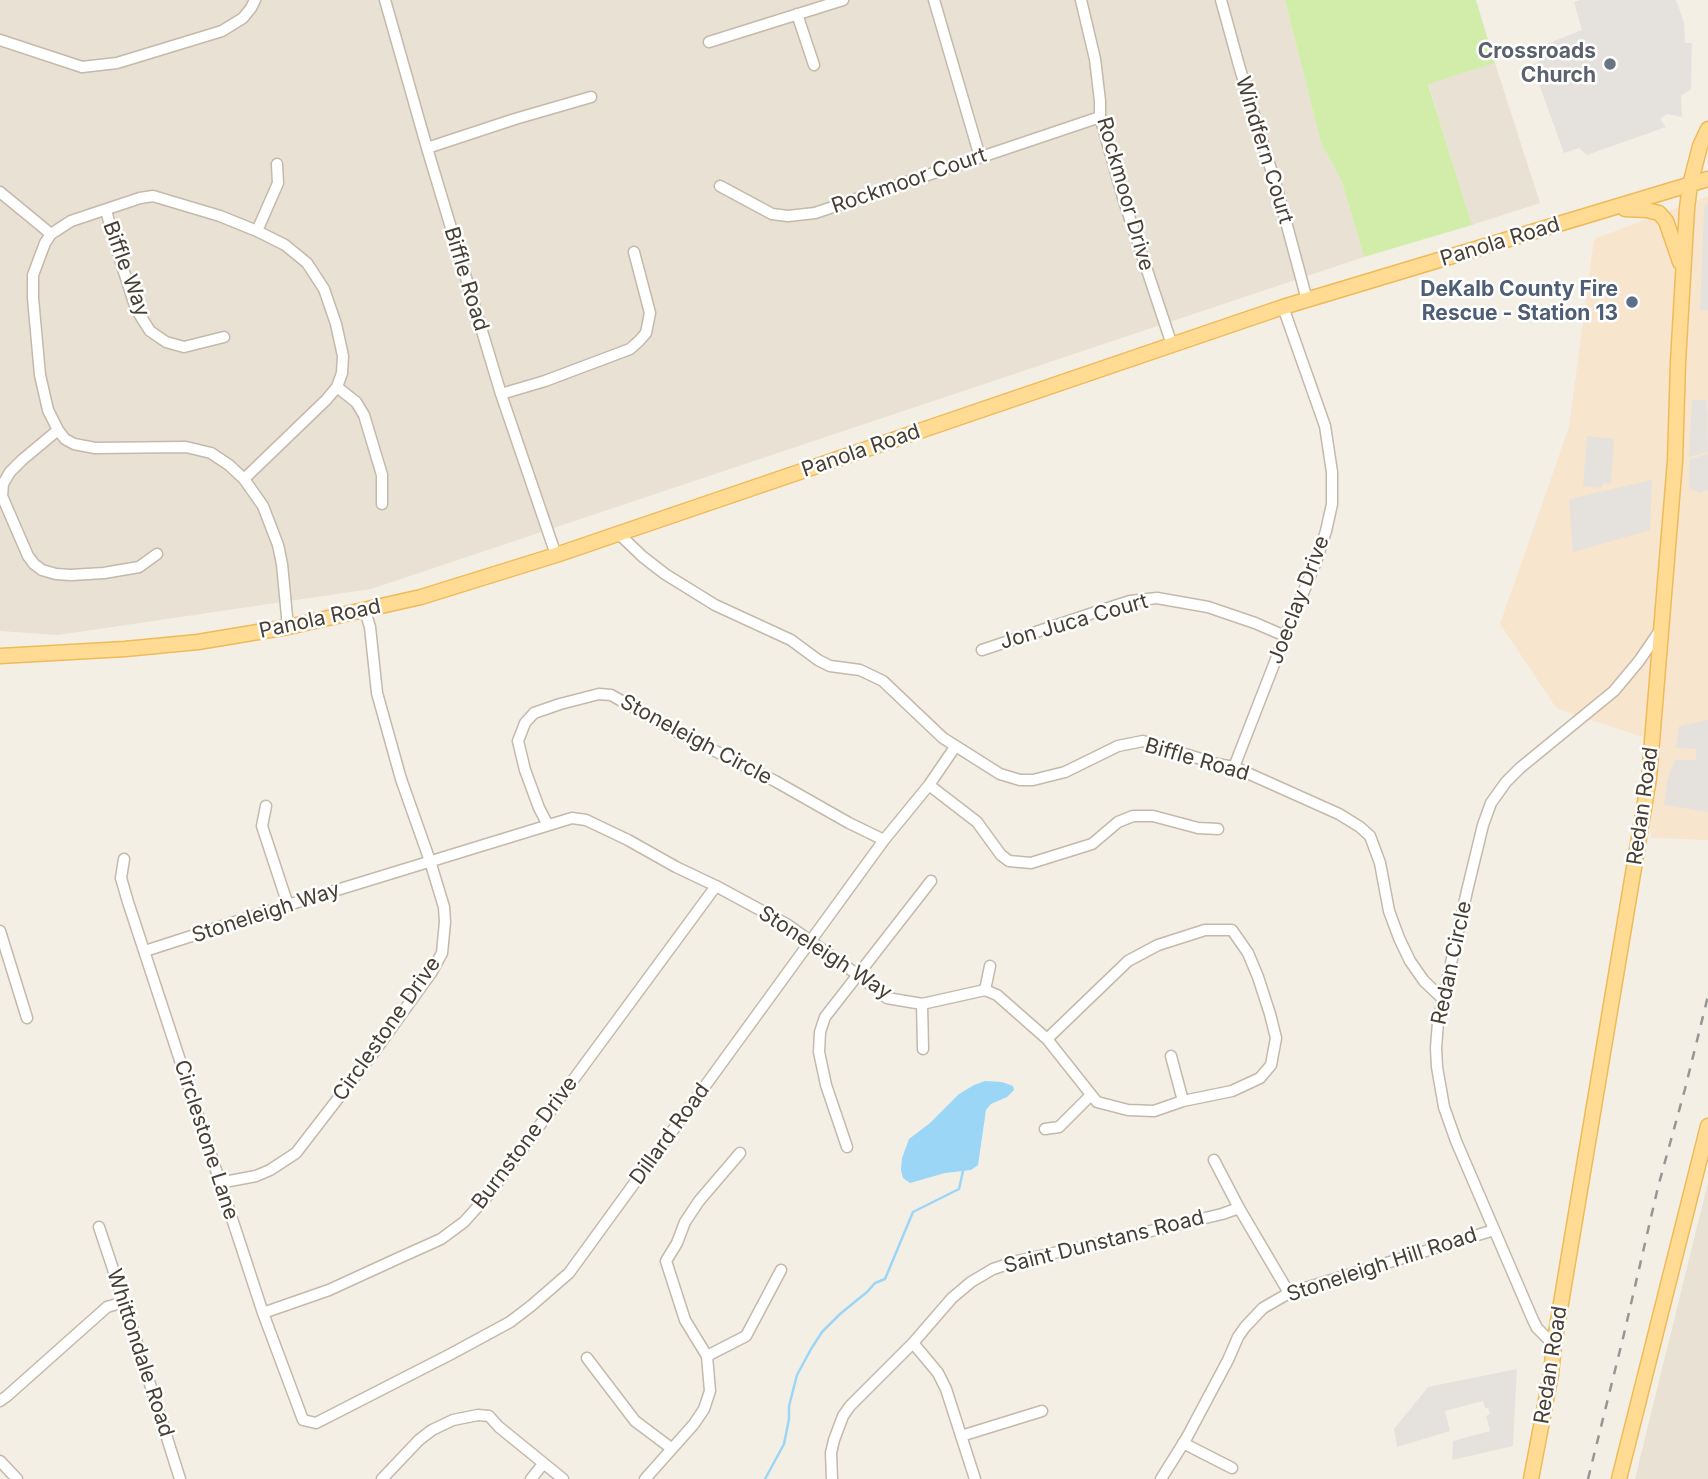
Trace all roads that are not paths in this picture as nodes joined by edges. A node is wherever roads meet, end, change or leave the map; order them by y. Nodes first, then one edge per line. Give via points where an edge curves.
1 (254, 0) edge
2 (384, 0) edge
3 (843, 0) edge
4 (934, 0) edge
5 (1081, 0) edge
6 (1221, 0) edge
7 (797, 14) junction
8 (0, 40) edge
9 (709, 42) dead end
10 (814, 65) dead end
11 (591, 97) dead end
12 (1100, 117) junction
13 (1708, 129) edge
14 (427, 148) junction
15 (980, 157) junction
16 (277, 164) dead end
17 (1708, 179) edge
18 (1690, 185) junction
19 (720, 186) dead end
20 (0, 192) edge
21 (106, 210) junction
22 (1600, 212) junction
23 (257, 231) junction
24 (51, 234) junction
25 (634, 252) dead end
26 (1684, 271) junction
27 (1307, 300) junction
28 (1283, 307) junction
29 (224, 337) dead end
30 (1172, 345) junction
31 (337, 387) junction
32 (501, 394) junction
33 (58, 430) junction
34 (244, 479) junction
35 (382, 503) dead end
36 (618, 534) junction
37 (157, 554) dead end
38 (555, 555) junction
39 (365, 611) junction
40 (288, 627) junction
41 (1661, 629) junction
42 (1285, 636) junction
43 (982, 650) dead end
44 (0, 656) edge
45 (956, 747) junction
46 (1234, 767) junction
47 (929, 785) junction
48 (266, 806) dead end
49 (548, 825) junction
50 (1218, 829) dead end
51 (884, 840) junction
52 (124, 859) dead end
53 (430, 861) junction
54 (931, 881) dead end
55 (716, 886) junction
56 (288, 905) junction
57 (0, 931) edge
58 (812, 942) junction
59 (145, 951) junction
60 (990, 966) dead end
61 (858, 975) junction
62 (985, 990) junction
63 (1443, 999) junction
64 (922, 1004) junction
65 (27, 1018) dead end
66 (1047, 1039) junction
67 (923, 1049) dead end
68 (1171, 1056) dead end
69 (1091, 1095) junction
70 (1183, 1101) junction
71 (1708, 1126) edge
72 (1045, 1129) dead end
73 (847, 1147) dead end
74 (740, 1153) dead end
75 (1214, 1160) dead end
76 (219, 1183) junction
77 (1239, 1208) junction
78 (99, 1227) dead end
79 (1494, 1230) junction
80 (781, 1270) dead end
81 (1289, 1293) junction
82 (124, 1302) junction
83 (263, 1313) junction
84 (913, 1343) junction
85 (1554, 1345) junction
86 (707, 1356) junction
87 (587, 1358) dead end
88 (0, 1401) edge
89 (1042, 1411) dead end
90 (303, 1420) joint
91 (961, 1436) junction
92 (1182, 1443) junction
93 (671, 1448) junction
94 (0, 1461) edge
95 (543, 1464) junction
96 (1232, 1468) dead end
97 (17, 1479) edge
98 (180, 1479) edge
99 (382, 1479) edge
100 (531, 1479) edge
101 (562, 1479) edge
102 (645, 1479) edge
103 (832, 1479) edge
104 (975, 1479) edge
105 (1161, 1479) edge
106 (1531, 1479) edge
107 (1619, 1479) edge

1 - 8 street via 243,18 222,31 117,63 82,68
2 - 14 street, Biffle Road
3 - 7 street
4 - 15 street
5 - 12 street, Rockmoor Drive via 1095,60
6 - 27 street, Windfern Court
7 - 9 street
7 - 10 street
11 - 14 street
12 - 15 street, Rockmoor Court
12 - 30 street, Rockmoor Drive
13 - 18 main road, Redan Road
14 - 32 street, Biffle Road
15 - 19 street, Rockmoor Court via 815,213 772,214
16 - 23 street via 278,183
17 - 18 main road, Panola Road
18 - 22 main road, Panola Road
18 - 26 main road, Redan Road
20 - 24 street
21 - 23 street via 153,196
21 - 24 street
21 - 29 street, Biffle Way via 136,309 150,331 184,347
22 - 26 main road via 1637,209 1659,213 1667,221
22 - 27 main road, Panola Road
23 - 31 street via 307,263 324,289 343,356
24 - 33 street via 33,275 33,298 40,375
25 - 32 street via 650,313 646,333 639,341 630,349 545,382
26 - 41 main road, Redan Road
27 - 28 main road, Panola Road
28 - 30 main road, Panola Road
28 - 42 street, Joeclay Drive via 1325,426 1332,472 1326,531
30 - 36 main road, Panola Road
31 - 34 street
31 - 35 street via 364,415 382,475
32 - 38 street, Biffle Road
33 - 34 street via 74,444 95,448 186,447 211,453
33 - 37 street via 22,460 3,484 2,496 27,556 42,570 71,575 139,567
34 - 40 street via 263,506 278,545
36 - 38 main road, Panola Road
36 - 45 street, Biffle Road via 665,574 715,605 791,640 830,666 860,670 883,681
38 - 39 main road, Panola Road
39 - 40 main road, Panola Road
39 - 53 street, Circlestone Drive via 377,692
40 - 44 main road, Panola Road via 198,642
41 - 63 street, Redan Circle via 1614,691 1520,768 1491,803
41 - 85 main road, Redan Road via 1649,778
42 - 43 street, Jon Juca Court via 1208,607 1157,598 1130,601
42 - 46 street, Joeclay Drive
45 - 46 street, Biffle Road via 1000,775 1020,780 1065,772 1118,746 1143,741
45 - 47 street, Dillard Road
46 - 63 street, Biffle Road via 1339,814 1370,836 1399,938 1424,981
47 - 50 street via 977,822 1009,861 1031,863 1093,844 1118,822 1133,816
47 - 51 street, Dillard Road
48 - 56 street via 262,826
49 - 51 street, Stoneleigh Circle via 518,741 525,723 534,713 599,694 611,695
49 - 53 street, Stoneleigh Way
49 - 55 street, Stoneleigh Way via 572,818 586,820
51 - 58 street, Dillard Road
52 - 59 street, Circlestone Lane via 121,878
53 - 56 street, Stoneleigh Way
53 - 76 street, Circlestone Drive via 445,922 442,953 431,973 296,1153 256,1176
54 - 61 street
55 - 58 street, Stoneleigh Way
55 - 83 street, Burnstone Drive via 464,1222 441,1238 329,1290
56 - 59 street, Stoneleigh Way
57 - 65 street
58 - 61 street, Stoneleigh Way
58 - 90 street, Dillard Road via 569,1272 510,1321 451,1354 316,1423
59 - 76 street, Circlestone Lane
60 - 62 street
61 - 64 street, Stoneleigh Way via 887,998
61 - 73 street via 825,1017 820,1032 826,1085
62 - 64 street, Stoneleigh Way
62 - 66 street via 998,995
63 - 79 street, Redan Circle via 1436,1048 1444,1107
64 - 67 street
66 - 69 street
66 - 70 street via 1128,961 1158,945 1205,930 1232,930 1248,953 1270,1014 1276,1038 1271,1065 1260,1078 1232,1091
68 - 70 street
69 - 70 street via 1097,1102 1128,1110 1154,1111
69 - 72 street via 1059,1127
71 - 107 main road
74 - 86 street via 699,1201 666,1261 685,1320
75 - 77 street
76 - 83 street, Circlestone Lane
77 - 81 street
77 - 84 street, Saint Dunstans Road via 993,1269 952,1298
78 - 82 street, Whittondale Road
79 - 81 street, Stoneleigh Hill Road
79 - 85 street, Redan Circle via 1537,1328
80 - 86 street via 746,1336
81 - 92 street, Stoneleigh Hill Road via 1263,1308 1245,1327
82 - 88 street via 107,1307
82 - 98 street, Whittondale Road
83 - 90 street, Circlestone Lane
84 - 91 street via 938,1373
84 - 103 street, Saint Dunstans Road via 844,1416 831,1452
85 - 106 main road, Redan Road
86 - 93 street via 709,1391 704,1409
87 - 93 street via 635,1421
89 - 91 street
91 - 104 street
92 - 96 street
92 - 105 street, Stoneleigh Hill Road
93 - 102 street
94 - 97 street
95 - 99 street via 489,1416 478,1415 432,1430
95 - 100 street
95 - 101 street

